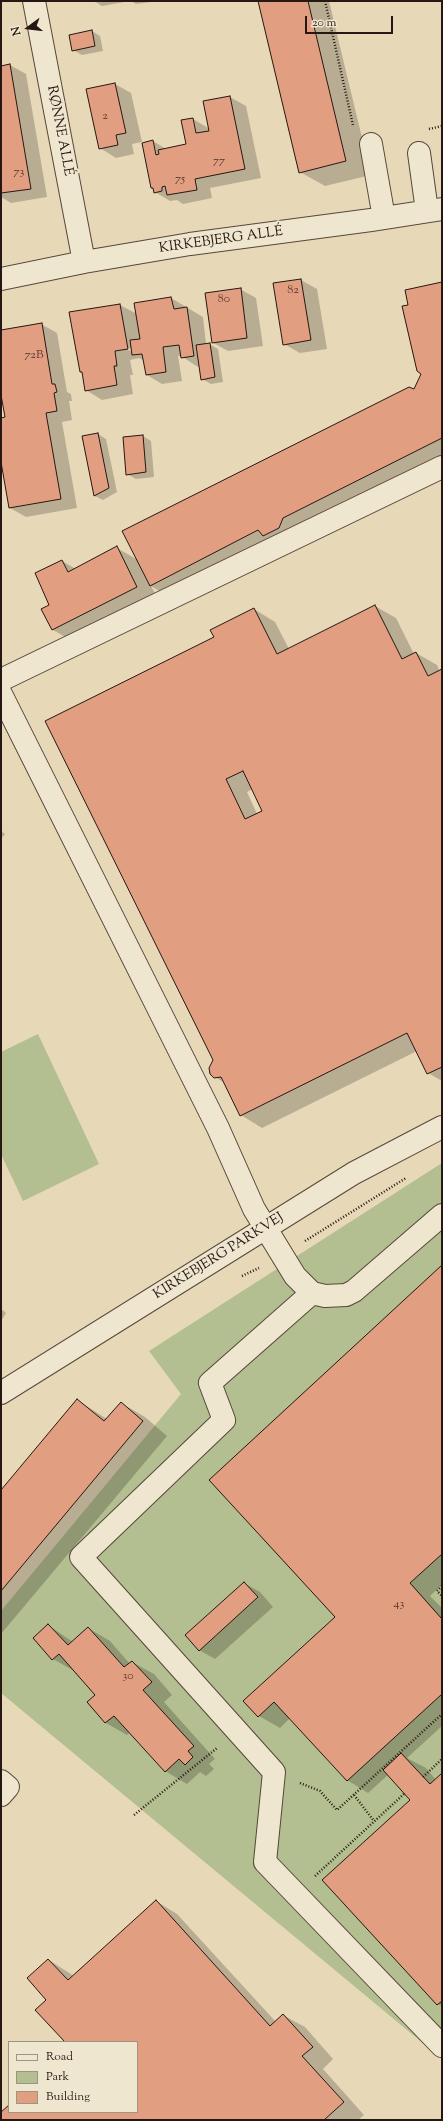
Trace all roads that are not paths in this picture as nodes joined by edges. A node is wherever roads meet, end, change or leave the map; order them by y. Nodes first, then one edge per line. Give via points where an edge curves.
1 (34, 1) edge
2 (371, 144) road end
3 (419, 153) dead end
4 (434, 210) edge
5 (384, 218) junction
6 (84, 262) junction
7 (1, 279) edge
8 (442, 467) edge
9 (1, 680) edge
10 (1, 694) edge
11 (442, 1128) edge
12 (442, 1215) edge
13 (264, 1228) junction
14 (312, 1293) junction
15 (1, 1393) edge
16 (1, 1781) edge
17 (1, 1795) edge
18 (442, 2046) edge

1 - 6 street, RØNNE ALLÉ
2 - 5 street
3 - 4 street
4 - 5 street, KIRKEBJERG ALLÉ
5 - 6 street, KIRKEBJERG ALLÉ via 190,244
6 - 7 street, KIRKEBJERG ALLÉ
8 - 9 street
10 - 13 street via 218,1128
11 - 13 street, KIRKEBJERG PARKVEJ via 354,1173
12 - 14 street via 354,1291 338,1297
13 - 14 street via 295,1276
13 - 15 street, KIRKEBJERG PARKVEJ
14 - 18 street via 210,1383 224,1420 81,1557 274,1772 265,1862
16 - 17 street via 8,1787

